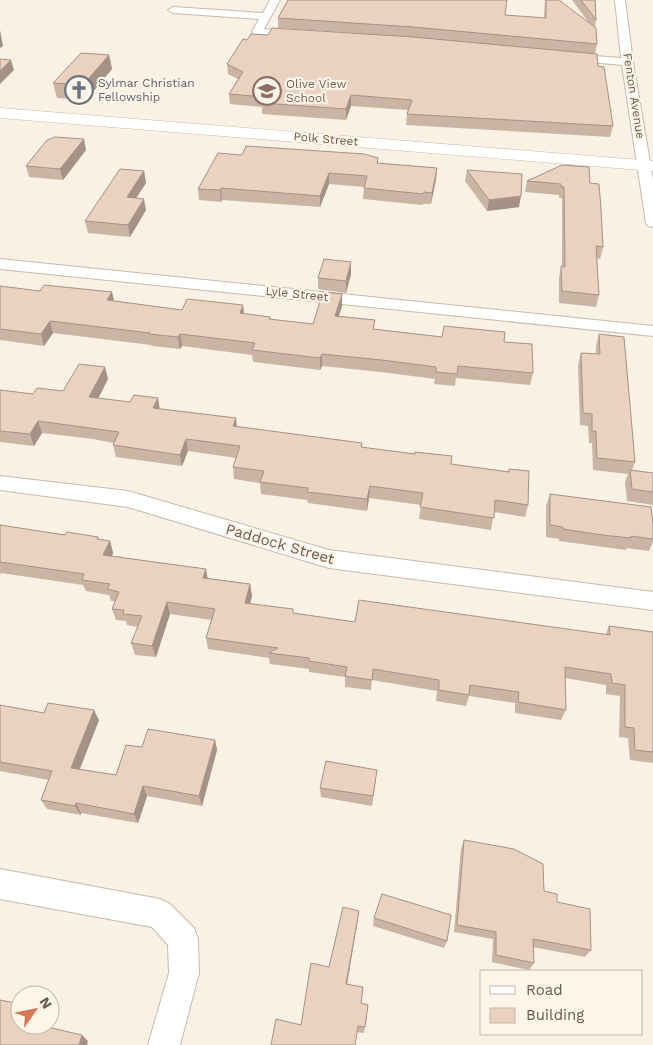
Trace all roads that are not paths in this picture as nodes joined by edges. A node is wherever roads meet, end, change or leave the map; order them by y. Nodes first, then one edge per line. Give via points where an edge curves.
1 (274, 0) edge
2 (620, 0) edge
3 (174, 10) dead end
4 (266, 16) junction
5 (311, 35) edge
6 (558, 56) edge
7 (627, 62) junction
8 (0, 113) edge
9 (649, 165) edge
10 (653, 222) edge
11 (0, 264) edge
12 (653, 331) edge
13 (0, 483) edge
14 (653, 601) edge
15 (0, 884) edge
16 (164, 1045) edge

1 - 4 street
2 - 7 street, Fenton Avenue
3 - 4 street
4 - 5 street via 256,32
6 - 7 street
7 - 9 street, Fenton Avenue
8 - 9 street, Polk Street
9 - 10 street, Fenton Avenue
11 - 12 street, Lyle Street
13 - 14 street, Paddock Street via 128,499 329,559
15 - 16 street via 160,914 183,939 184,973

